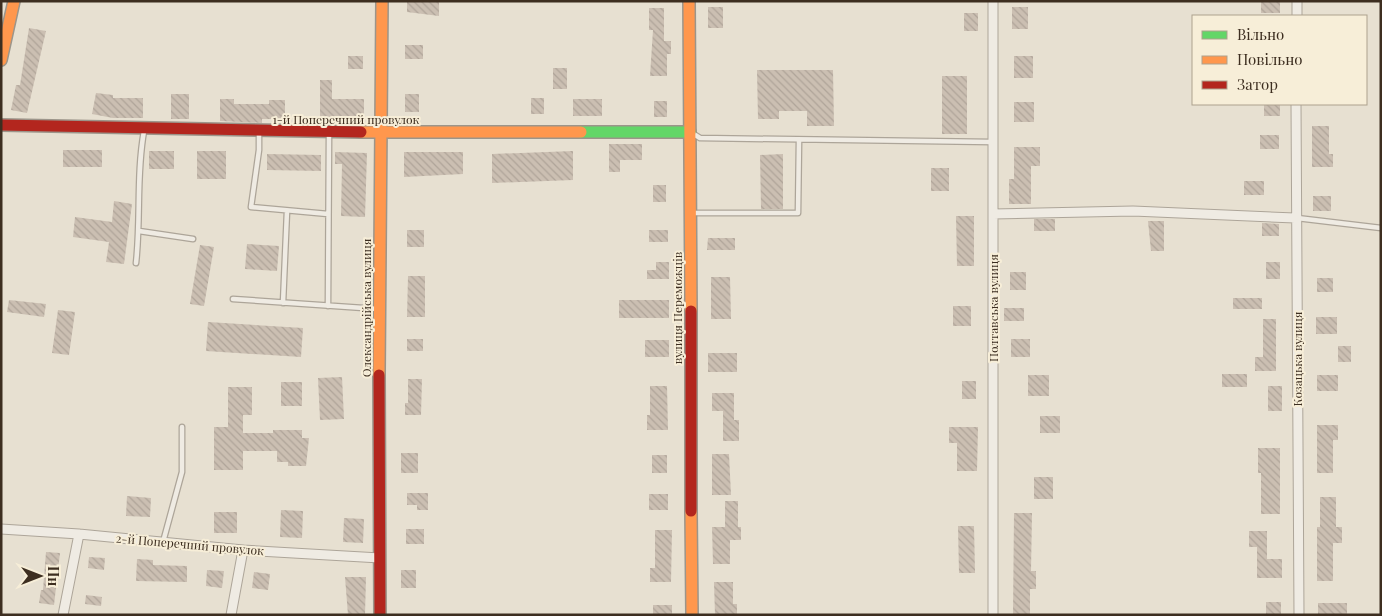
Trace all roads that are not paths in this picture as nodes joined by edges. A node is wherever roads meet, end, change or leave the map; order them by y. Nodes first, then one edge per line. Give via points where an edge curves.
1 (14, 1) edge
2 (382, 1) edge
3 (689, 1) edge
4 (993, 1) edge
5 (1297, 1) edge
6 (1297, 15) edge
7 (1, 60) edge
8 (1296, 105) edge
9 (1, 125) edge
10 (144, 131) junction
11 (259, 132) junction
12 (690, 132) junction
13 (329, 133) junction
14 (381, 134) junction
15 (799, 140) junction
16 (992, 142) junction
17 (287, 211) junction
18 (691, 213) junction
19 (328, 214) junction
20 (993, 214) junction
21 (1295, 218) junction
22 (1381, 228) edge
23 (139, 231) junction
24 (193, 239) dead end
25 (136, 263) dead end
26 (233, 299) dead end
27 (283, 302) junction
28 (328, 306) junction
29 (379, 309) junction
30 (182, 427) dead end
31 (1, 529) edge
32 (79, 534) junction
33 (163, 542) junction
34 (243, 550) junction
35 (380, 558) junction
36 (63, 615) edge
37 (231, 615) edge
38 (380, 615) edge
39 (692, 615) edge
40 (993, 615) edge
41 (1299, 615) edge

1 - 7 street
2 - 14 street, Олександрійська вулиця
3 - 12 street, вулиця Переможців
4 - 16 street, Полтавська вулиця
5 - 6 street
8 - 21 street, Козацька вулиця
9 - 10 street, 1-й Поперечний провулок
10 - 11 street, 1-й Поперечний провулок
10 - 23 lane via 137,189
11 - 13 street, 1-й Поперечний провулок
11 - 17 lane via 251,207
12 - 14 street, 1-й Поперечний провулок
12 - 15 lane via 700,138
12 - 18 street, вулиця Переможців
13 - 14 street, 1-й Поперечний провулок
13 - 19 lane
14 - 29 street, Олександрійська вулиця
15 - 16 lane
15 - 18 lane via 798,213
16 - 20 street, Полтавська вулиця
17 - 19 lane
17 - 27 lane
18 - 39 street, вулиця Переможців
19 - 28 lane
20 - 21 street via 1133,210
20 - 40 street, Полтавська вулиця
21 - 22 lane
21 - 41 street, Козацька вулиця
23 - 24 lane
23 - 25 lane
26 - 27 lane
27 - 28 lane
28 - 29 lane
29 - 35 street, Олександрійська вулиця
30 - 33 lane via 182,472
31 - 32 street, 2-й Поперечний провулок
32 - 33 street, 2-й Поперечний провулок
32 - 36 street
33 - 34 street, 2-й Поперечний провулок
34 - 35 street, 2-й Поперечний провулок
34 - 37 street
35 - 38 street, Олександрійська вулиця

